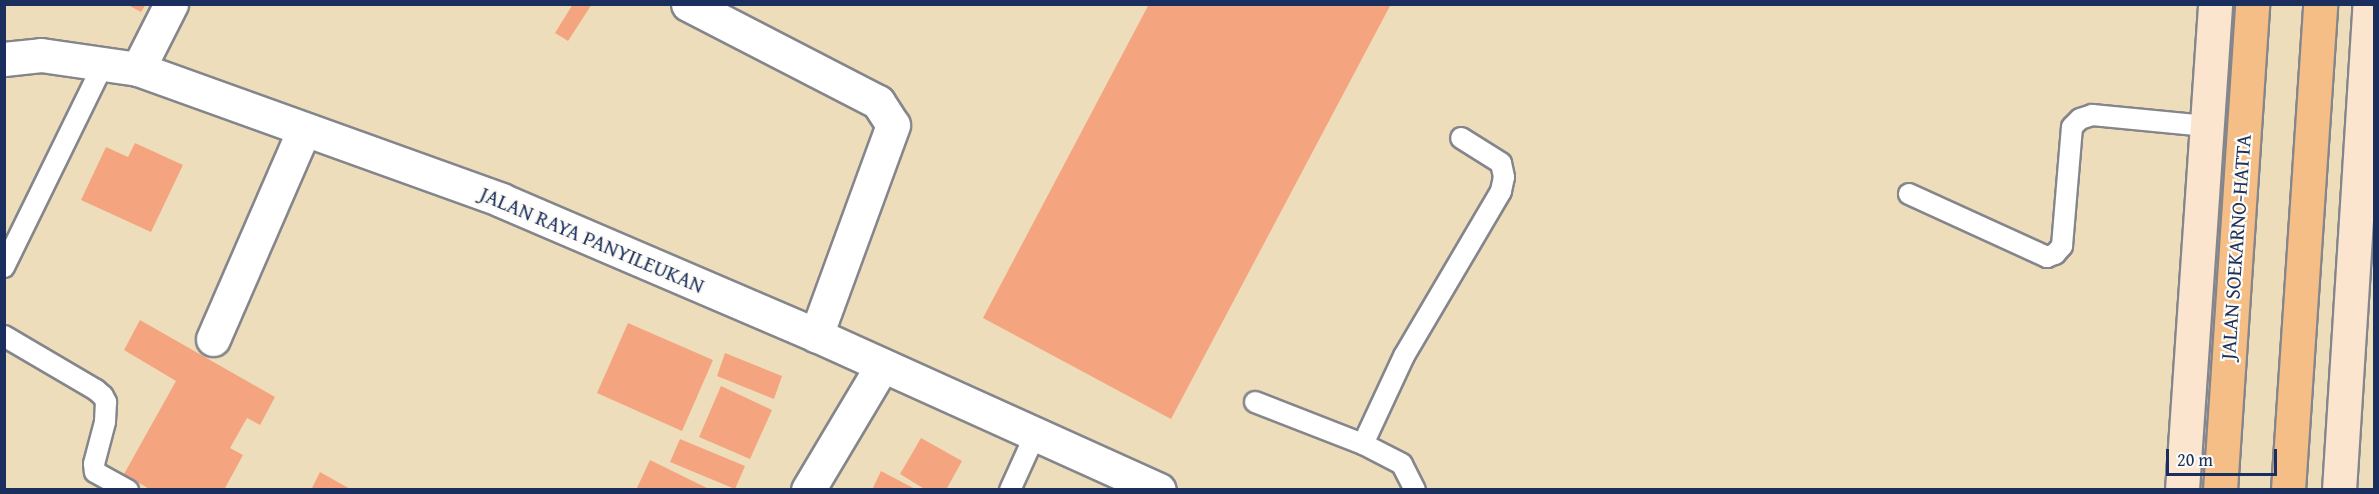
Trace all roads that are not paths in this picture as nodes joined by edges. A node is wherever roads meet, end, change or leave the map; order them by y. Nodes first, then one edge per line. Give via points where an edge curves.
1 (171, 4) edge
2 (688, 4) edge
3 (2215, 4) edge
4 (2252, 4) edge
5 (2320, 4) edge
6 (2370, 4) edge
7 (4, 59) edge
8 (104, 63) junction
9 (138, 69) junction
10 (2206, 126) junction
11 (304, 130) junction
12 (1461, 138) dead end
13 (1909, 194) dead end
14 (2364, 264) edge
15 (4, 267) edge
16 (816, 335) junction
17 (4, 336) edge
18 (213, 339) dead end
19 (882, 366) junction
20 (1255, 402) dead end
21 (1035, 435) junction
22 (1363, 444) junction
23 (128, 489) edge
24 (808, 489) edge
25 (1010, 489) edge
26 (1159, 489) edge
27 (1415, 489) edge
28 (2182, 489) edge
29 (2220, 489) edge
30 (2288, 489) edge
31 (2338, 489) edge

1 - 9 street
2 - 16 street via 878,102 893,125
3 - 10 main road, JALAN SOEKARNO-HATTA
4 - 29 highway, JALAN SOEKARNO-HATTA
5 - 30 highway
6 - 14 main road
7 - 8 street, JALAN RAYA PANYILEUKAN via 41,55
8 - 9 street, JALAN RAYA PANYILEUKAN
8 - 15 lane
9 - 11 street, JALAN RAYA PANYILEUKAN
10 - 13 lane via 2092,115 2080,119 2072,127 2062,246 2047,257
10 - 28 main road, JALAN SOEKARNO-HATTA
11 - 16 street, JALAN RAYA PANYILEUKAN via 501,200
11 - 18 street
12 - 22 lane via 1501,163 1501,191 1404,356
14 - 31 main road
16 - 19 street, JALAN RAYA PANYILEUKAN
17 - 23 lane via 103,396 105,422 95,472
19 - 21 street, JALAN RAYA PANYILEUKAN
19 - 24 street
20 - 22 lane
21 - 25 lane
21 - 26 street, JALAN RAYA PANYILEUKAN
22 - 27 lane via 1402,464

